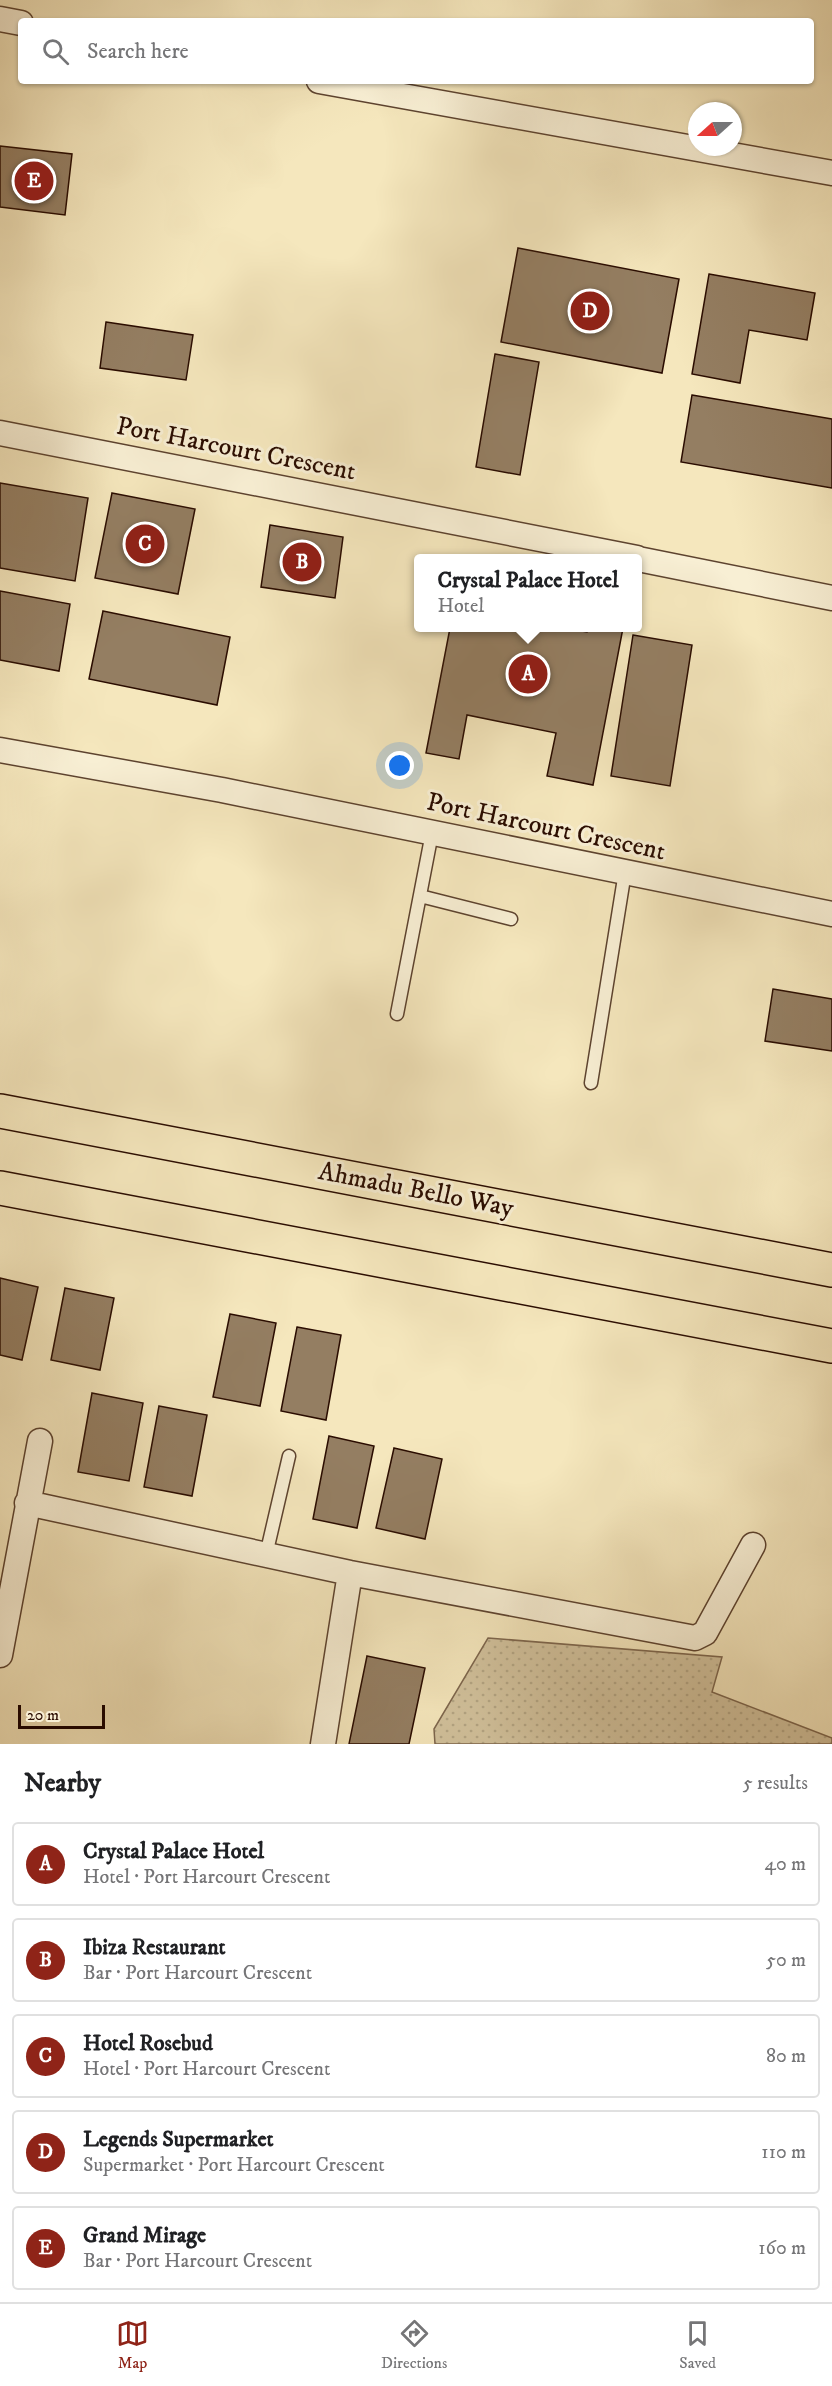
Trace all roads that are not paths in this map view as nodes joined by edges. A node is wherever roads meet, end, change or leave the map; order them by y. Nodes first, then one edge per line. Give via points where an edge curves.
1 (0, 19) edge
2 (18, 22) edge
3 (336, 84) edge
4 (832, 173) edge
5 (0, 433) edge
6 (612, 554) edge
7 (642, 560) edge
8 (832, 598) edge
9 (0, 750) edge
10 (432, 832) junction
11 (625, 872) junction
12 (420, 896) junction
13 (832, 914) edge
14 (511, 920) dead end
15 (397, 1014) dead end
16 (591, 1083) dead end
17 (0, 1111) edge
18 (0, 1188) edge
19 (832, 1270) edge
20 (832, 1346) edge
21 (40, 1441) dead end
22 (289, 1456) dead end
23 (27, 1503) junction
24 (753, 1545) dead end
25 (266, 1555) junction
26 (350, 1572) junction
27 (1, 1643) edge
28 (323, 1744) edge

1 - 2 street
3 - 4 street
5 - 6 street, Port Harcourt Crescent
7 - 8 street, Port Harcourt Crescent
9 - 10 street, Port Harcourt Crescent
10 - 11 street, Port Harcourt Crescent
10 - 12 lane
11 - 13 street, Port Harcourt Crescent
11 - 16 lane
12 - 14 lane
12 - 15 lane
17 - 19 main road, Ahmadu Bello Way
18 - 20 main road
21 - 23 street
22 - 25 lane
23 - 25 street
23 - 27 street
24 - 26 street via 705,1633 695,1638
25 - 26 street
26 - 28 street

